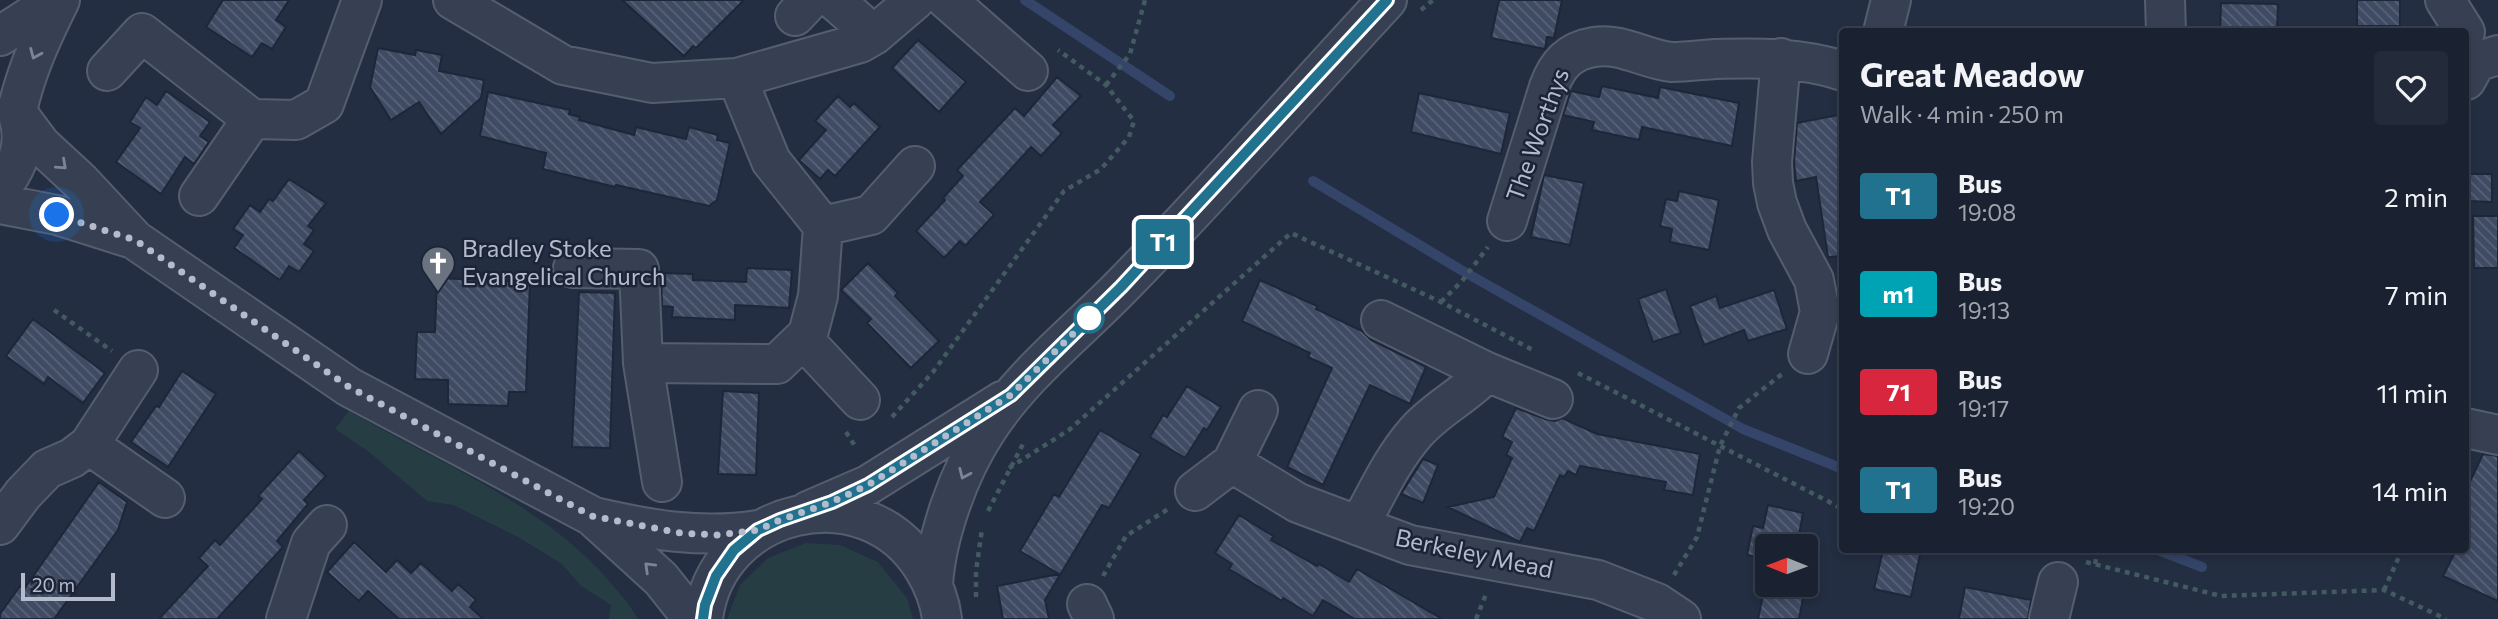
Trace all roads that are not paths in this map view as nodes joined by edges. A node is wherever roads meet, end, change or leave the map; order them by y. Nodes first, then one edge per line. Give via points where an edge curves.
1 (58, 0) edge
2 (362, 0) edge
3 (453, 0) edge
4 (834, 0) edge
5 (915, 0) edge
6 (947, 0) edge
7 (1891, 0) edge
8 (2165, 0) edge
9 (2445, 0) edge
10 (1403, 6) edge
11 (492, 9) edge
12 (1884, 28) edge
13 (2165, 28) edge
14 (2462, 28) edge
15 (874, 35) junction
16 (0, 36) edge
17 (1781, 58) junction
18 (1040, 59) road end
19 (1839, 70) edge
20 (107, 71) dead end
21 (737, 78) junction
22 (12, 104) edge
23 (252, 119) junction
24 (915, 166) dead end
25 (0, 189) edge
26 (199, 196) dead end
27 (0, 204) edge
28 (1507, 221) dead end
29 (824, 226) junction
30 (135, 240) junction
31 (573, 268) dead end
32 (1381, 320) dead end
33 (803, 339) junction
34 (1808, 354) road end
35 (643, 363) junction
36 (138, 370) road end
37 (1487, 372) junction
38 (1011, 395) junction
39 (1553, 399) dead end
40 (1258, 410) dead end
41 (873, 412) road end
42 (2469, 429) edge
43 (2498, 435) edge
44 (89, 445) junction
45 (1232, 463) junction
46 (662, 482) dead end
47 (153, 490) dead end
48 (1195, 491) road end
49 (803, 513) junction
50 (592, 516) junction
51 (327, 524) dead end
52 (0, 525) edge
53 (1359, 526) junction
54 (758, 530) junction
55 (938, 602) edge
56 (1669, 611) edge
57 (285, 619) edge
58 (693, 619) edge
59 (703, 619) edge

1 - 16 street
1 -> 22 street
2 - 23 street via 324,104 296,120
3 - 11 street
4 - 15 street
5 - 15 street
6 - 18 street
7 - 12 street
8 - 13 street
9 - 14 street
10 - 38 street
11 - 21 street via 563,65 652,83
15 - 21 street
17 - 19 street, The Worthys
17 - 28 street, The Worthys via 1670,62 1622,48 1594,47 1566,57 1552,79
17 - 34 street via 1773,183 1787,230 1814,280 1820,312
20 - 23 street via 142,33
21 - 29 street via 771,161
22 - 25 street via 22,134 20,155
22 -> 30 street via 41,145
23 - 26 street
24 - 29 street via 871,215
27 - 30 street via 57,215
29 - 33 street via 818,296
30 - 50 street via 349,387
31 - 35 street via 639,269
32 - 37 street
33 - 35 street via 777,364
33 - 41 street
35 - 46 street
36 - 44 street
37 - 39 street
37 - 53 street via 1416,432
38 - 49 street via 868,485
38 -> 55 street via 985,432 954,497 939,543
40 - 45 street
42 - 43 street
44 - 47 street
44 - 52 street via 47,469
45 - 48 street
45 - 53 street, Berkeley Mead via 1298,503
49 - 54 street
49 - 55 street via 835,513 866,520 894,536 917,558
50 - 54 street via 680,533
58 -> 50 street via 661,579
51 - 57 street via 311,543
53 - 56 street, Berkeley Mead via 1410,545 1598,580
54 - 59 street via 734,550 716,576

